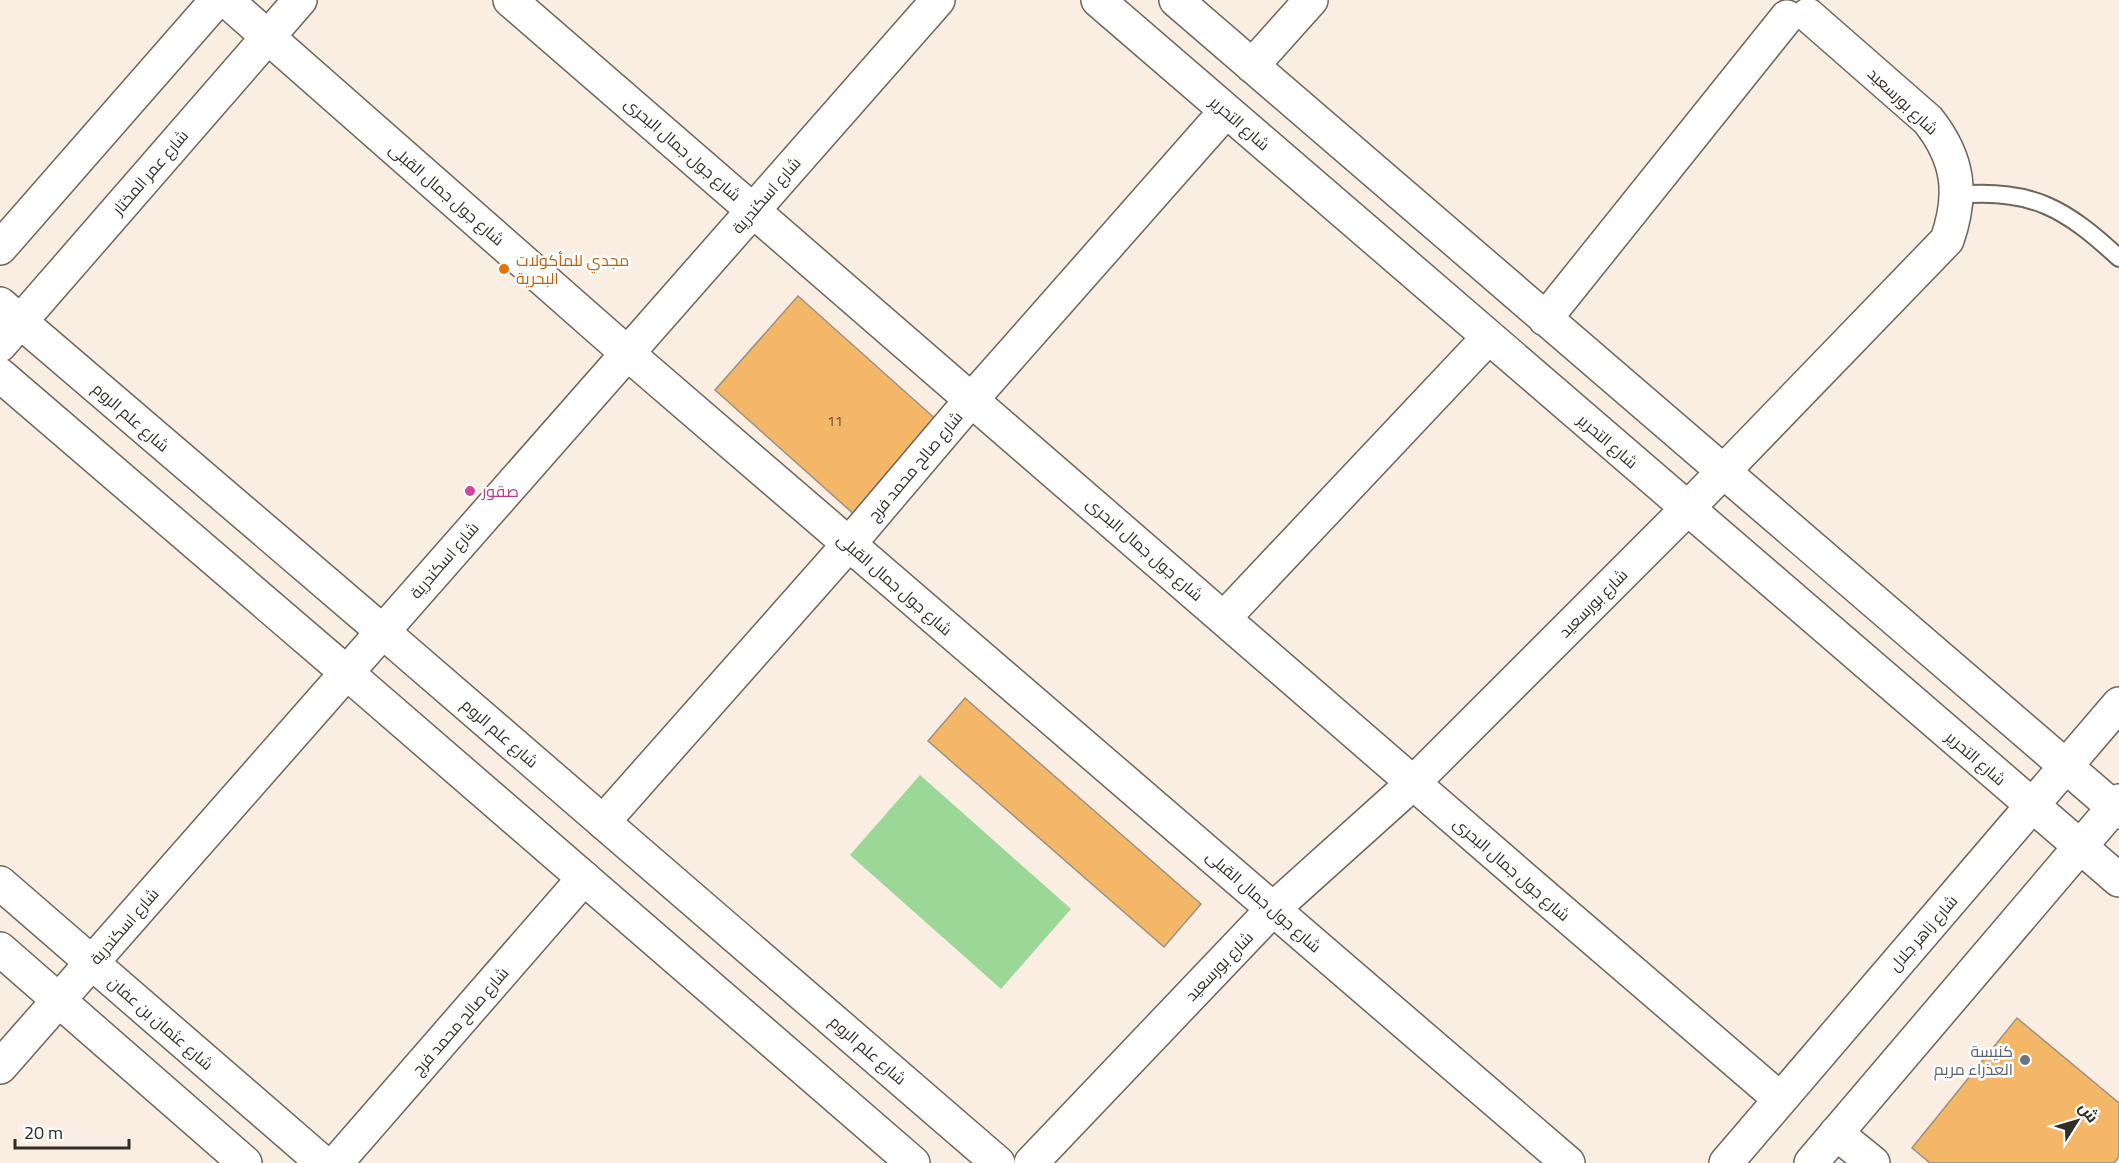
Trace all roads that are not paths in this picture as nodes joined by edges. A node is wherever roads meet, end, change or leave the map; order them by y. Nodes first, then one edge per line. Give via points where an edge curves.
1 (216, 0) edge
2 (226, 0) edge
3 (300, 0) edge
4 (510, 0) edge
5 (938, 0) edge
6 (1098, 0) edge
7 (1176, 0) edge
8 (1311, 0) edge
9 (1795, 8) edge
10 (268, 37) junction
11 (1252, 66) junction
12 (1226, 111) junction
13 (1957, 195) junction
14 (753, 210) junction
15 (0, 248) edge
16 (2119, 258) edge
17 (1545, 319) junction
18 (7, 324) edge
19 (1488, 338) junction
20 (627, 353) junction
21 (0, 375) edge
22 (972, 399) junction
23 (1724, 471) junction
24 (1687, 509) junction
25 (849, 544) junction
26 (1224, 618) junction
27 (382, 631) junction
28 (347, 673) junction
29 (2119, 704) edge
30 (2066, 766) junction
31 (1412, 784) junction
32 (2032, 806) junction
33 (2117, 807) edge
34 (603, 822) junction
35 (2080, 847) junction
36 (584, 878) junction
37 (2119, 880) edge
38 (0, 883) edge
39 (1274, 909) junction
40 (0, 949) edge
41 (92, 963) junction
42 (59, 1000) junction
43 (0, 1067) edge
44 (1780, 1099) junction
45 (1836, 1133) junction
46 (245, 1163) edge
47 (323, 1163) edge
48 (336, 1163) edge
49 (913, 1163) edge
50 (998, 1163) edge
51 (1031, 1163) edge
52 (1568, 1163) edge
53 (1726, 1163) edge
54 (1811, 1163) edge
55 (1873, 1163) edge

1 - 15 street
2 - 10 street, شارع جول جمال القبلى
3 - 10 street, شارع عمر المختار
4 - 14 street, شارع جول جمال البحرى
5 - 14 street, شارع اسكندرية
6 - 12 street, شارع التحرير
7 - 11 street
8 - 11 street
9 - 13 street, شارع بورسعيد via 1928,120 1949,153
9 - 17 street
10 - 18 street, شارع عمر المختار
10 - 20 street, شارع جول جمال القبلى
11 - 17 street
12 - 19 street, شارع التحرير
12 - 22 street, شارع صالح محمد فرج
13 - 16 lane via 1982,192 2031,199 2074,219
13 - 23 street, شارع بورسعيد via 1947,240
14 - 20 street, شارع اسكندرية
14 - 22 street, شارع جول جمال البحرى
17 - 23 street
18 - 27 street, شارع علم الروم
19 - 24 street, شارع التحرير
19 - 26 street
20 - 25 street, شارع جول جمال القبلى
20 - 27 street, شارع اسكندرية
21 - 28 street
22 - 25 street, شارع صالح محمد فرج
22 - 26 street, شارع جول جمال البحرى
23 - 24 street, شارع بورسعيد
23 - 30 street
24 - 31 street, شارع بورسعيد
24 - 32 street, شارع التحرير
25 - 34 street, شارع صالح محمد فرج
25 - 39 street, شارع جول جمال القبلى
26 - 31 street, شارع جول جمال البحرى
27 - 28 street, شارع اسكندرية
27 - 34 street, شارع علم الروم
28 - 36 street
28 - 41 street, شارع اسكندرية
29 - 30 street, شارع زاهر جلال
30 - 32 street, شارع زاهر جلال
30 - 33 street
31 - 39 street, شارع بورسعيد
31 - 44 street, شارع جول جمال البحرى
32 - 35 street, شارع التحرير
32 - 44 street, شارع زاهر جلال
33 - 35 street
34 - 50 street, شارع علم الروم
35 - 37 street, شارع التحرير
35 - 45 street
36 - 48 street, شارع صالح محمد فرج
36 - 49 street
38 - 41 street, شارع عثمان بن عفان
39 - 51 street, شارع بورسعيد
39 - 52 street, شارع جول جمال القبلى
40 - 42 street
41 - 42 street, شارع اسكندرية
41 - 47 street, شارع عثمان بن عفان
42 - 43 street, شارع اسكندرية
42 - 46 street
44 - 53 street, شارع زاهر جلال
45 - 54 street
45 - 55 street

